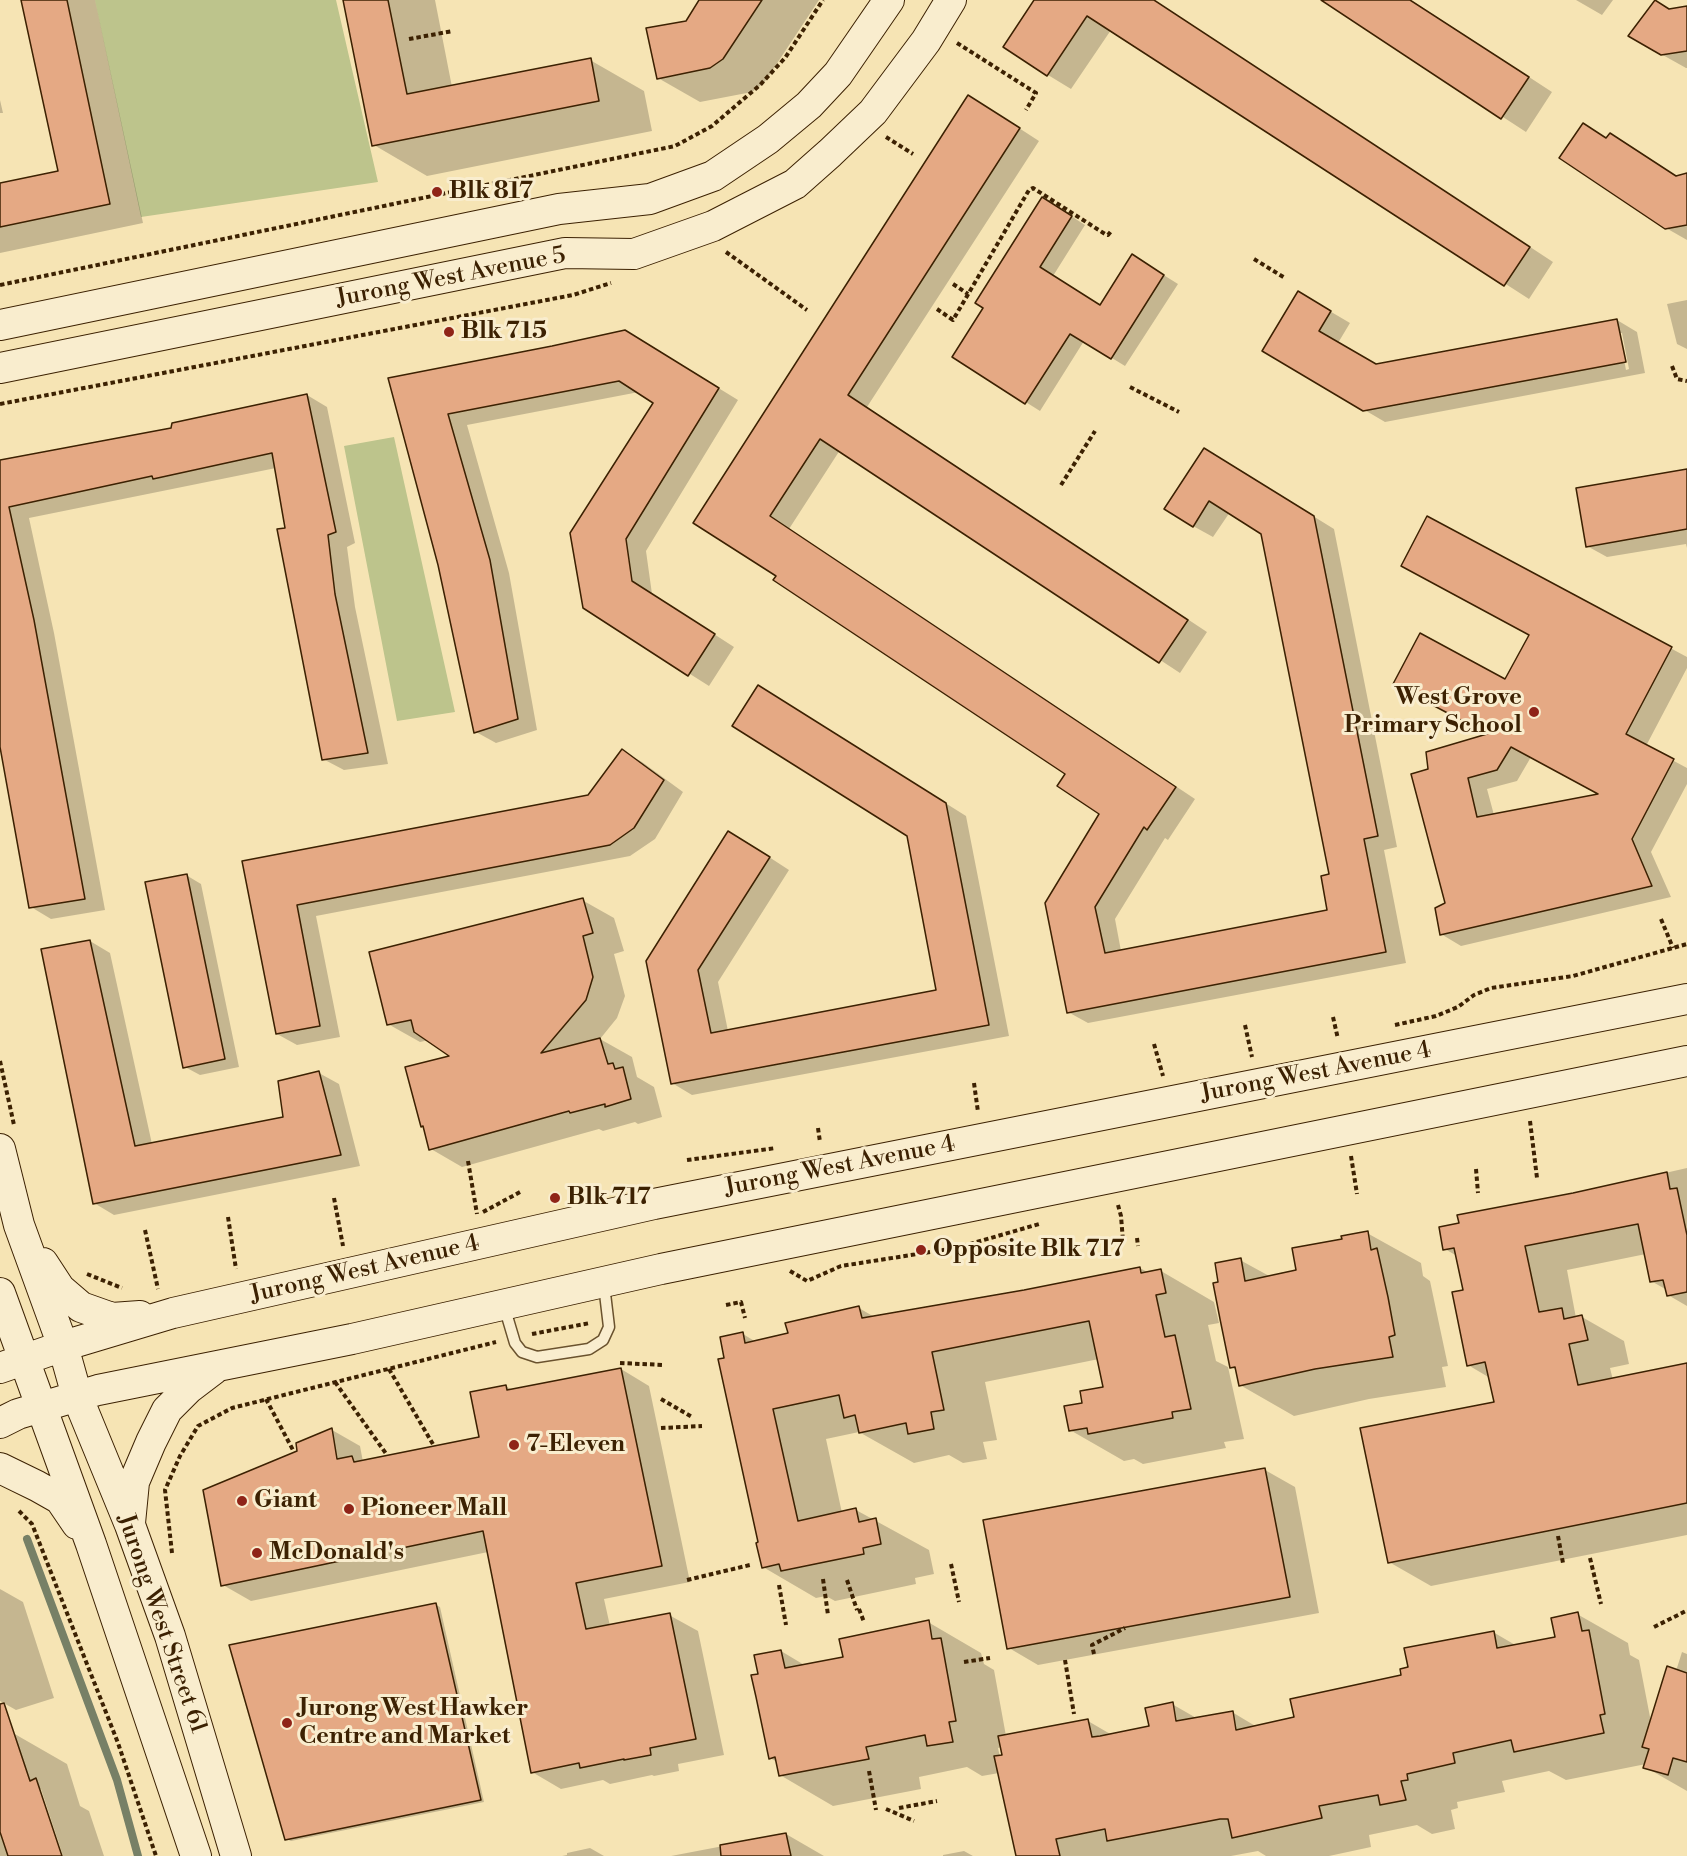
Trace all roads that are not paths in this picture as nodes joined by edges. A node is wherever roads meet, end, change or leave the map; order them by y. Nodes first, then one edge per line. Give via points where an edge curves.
1 (889, 0) edge
2 (951, 0) edge
3 (0, 325) edge
4 (0, 368) edge
5 (1687, 999) edge
6 (1687, 1061) edge
7 (0, 1149) edge
8 (19, 1225) junction
9 (603, 1282) junction
10 (0, 1293) edge
11 (166, 1302) junction
12 (504, 1304) junction
13 (63, 1346) junction
14 (12, 1364) edge
15 (216, 1367) junction
16 (76, 1396) junction
17 (41, 1408) junction
18 (0, 1423) edge
19 (0, 1468) edge
20 (129, 1525) junction
21 (91, 1544) junction
22 (196, 1856) edge
23 (236, 1856) edge

1 - 3 main road, Jurong West Avenue 5 via 838,74 809,105 768,140 703,180 650,199 559,209
2 - 4 main road, Jurong West Avenue 5 via 873,112 830,153 795,184 713,226 634,255 566,253
5 - 11 main road, Jurong West Avenue 4 via 665,1201 348,1273
6 - 9 main road
7 - 8 main road
8 - 11 main road via 60,1289 81,1307 112,1318
8 - 13 main road, Jurong West Street 61
9 - 12 main road
9 - 12 lane via 609,1327 603,1340 589,1349 537,1357 522,1353 513,1338
10 - 14 main road, Jurong West Street 61
11 - 13 main road, Jurong West Avenue 4
12 - 15 main road
13 - 14 main road, Jurong West Avenue 4
13 - 16 main road, Jurong West Street 61
14 - 17 main road, Jurong West Street 61
15 - 16 main road
15 - 20 main road via 167,1410 135,1482
16 - 17 main road
16 - 20 main road, Jurong West Street 61
17 - 18 main road
17 - 21 main road, Jurong West Street 61
19 - 21 main road via 60,1499
20 - 23 main road, Jurong West Street 61 via 170,1636
21 - 22 main road, Jurong West Street 61

